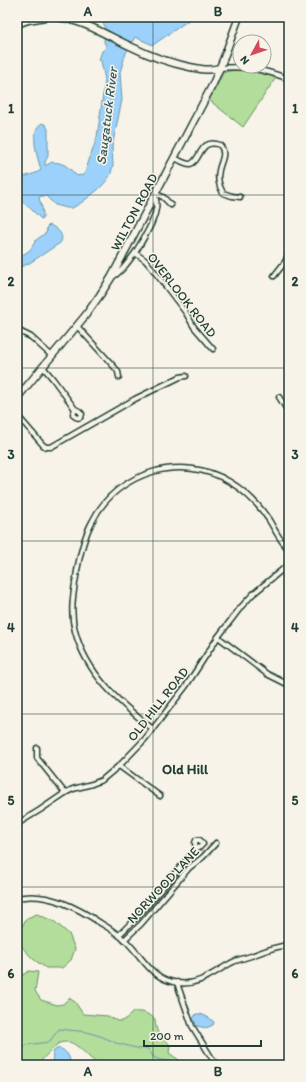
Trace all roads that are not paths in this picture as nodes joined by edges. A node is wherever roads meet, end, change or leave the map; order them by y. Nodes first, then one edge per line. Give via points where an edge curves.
1 (45, 17) edge
2 (58, 17) edge
3 (239, 17) edge
4 (17, 24) edge
5 (220, 68) junction
6 (289, 79) edge
7 (174, 158) junction
8 (155, 195) junction
9 (240, 197) dead end
10 (171, 205) dead end
11 (135, 253) junction
12 (289, 253) edge
13 (274, 276) dead end
14 (111, 278) junction
15 (77, 326) junction
16 (17, 330) edge
17 (213, 349) dead end
18 (52, 356) junction
19 (43, 367) junction
20 (186, 376) dead end
21 (119, 377) dead end
22 (279, 397) dead end
23 (17, 398) edge
24 (75, 410) dead end
25 (289, 413) edge
26 (17, 415) edge
27 (289, 550) edge
28 (289, 564) edge
29 (218, 637) junction
30 (289, 685) edge
31 (153, 729) junction
32 (37, 748) dead end
33 (119, 766) junction
34 (65, 793) junction
35 (160, 796) dead end
36 (17, 824) edge
37 (216, 843) dead end
38 (196, 849) dead end
39 (17, 898) edge
40 (119, 935) junction
41 (124, 940) junction
42 (289, 945) edge
43 (178, 982) junction
44 (216, 1065) edge

1 - 4 main road
2 - 5 main road via 78,21 157,58 209,70
3 - 5 main road, WILTON ROAD
5 - 6 street via 254,68
5 - 7 main road, WILTON ROAD
7 - 8 main road, WILTON ROAD
7 - 9 street via 190,164 206,146 214,143 220,145 223,154 219,186 223,193
8 - 10 street via 163,197
8 - 11 street, OVERLOOK ROAD via 153,219
8 - 14 main road, WILTON ROAD
11 - 14 street, OVERLOOK ROAD via 122,270
11 - 17 street, OVERLOOK ROAD via 151,267 196,330
12 - 13 street
14 - 15 main road, WILTON ROAD
15 - 18 main road, WILTON ROAD
15 - 21 street via 117,370
16 - 18 street via 31,336
18 - 19 main road, WILTON ROAD
19 - 23 main road, WILTON ROAD
19 - 24 street
20 - 26 street via 135,399 51,447 42,445
22 - 25 street
27 - 31 street via 264,513 245,493 226,480 203,470 161,469 125,485 102,506 87,533 80,559 72,605 75,631 86,659 106,687
28 - 29 street, OLD HILL ROAD via 249,598
29 - 30 street via 266,674
29 - 31 street, OLD HILL ROAD via 193,676
31 - 33 street, OLD HILL ROAD
32 - 34 street via 36,758
33 - 34 street, OLD HILL ROAD via 99,782
33 - 35 street
34 - 36 street, OLD HILL ROAD
37 - 41 street, NORWOOD LANE via 189,868
38 - 40 street
39 - 40 street via 38,897 66,904
40 - 41 street
41 - 43 street via 152,972
42 - 43 street via 272,948 235,962 200,980
43 - 44 street via 190,1022

